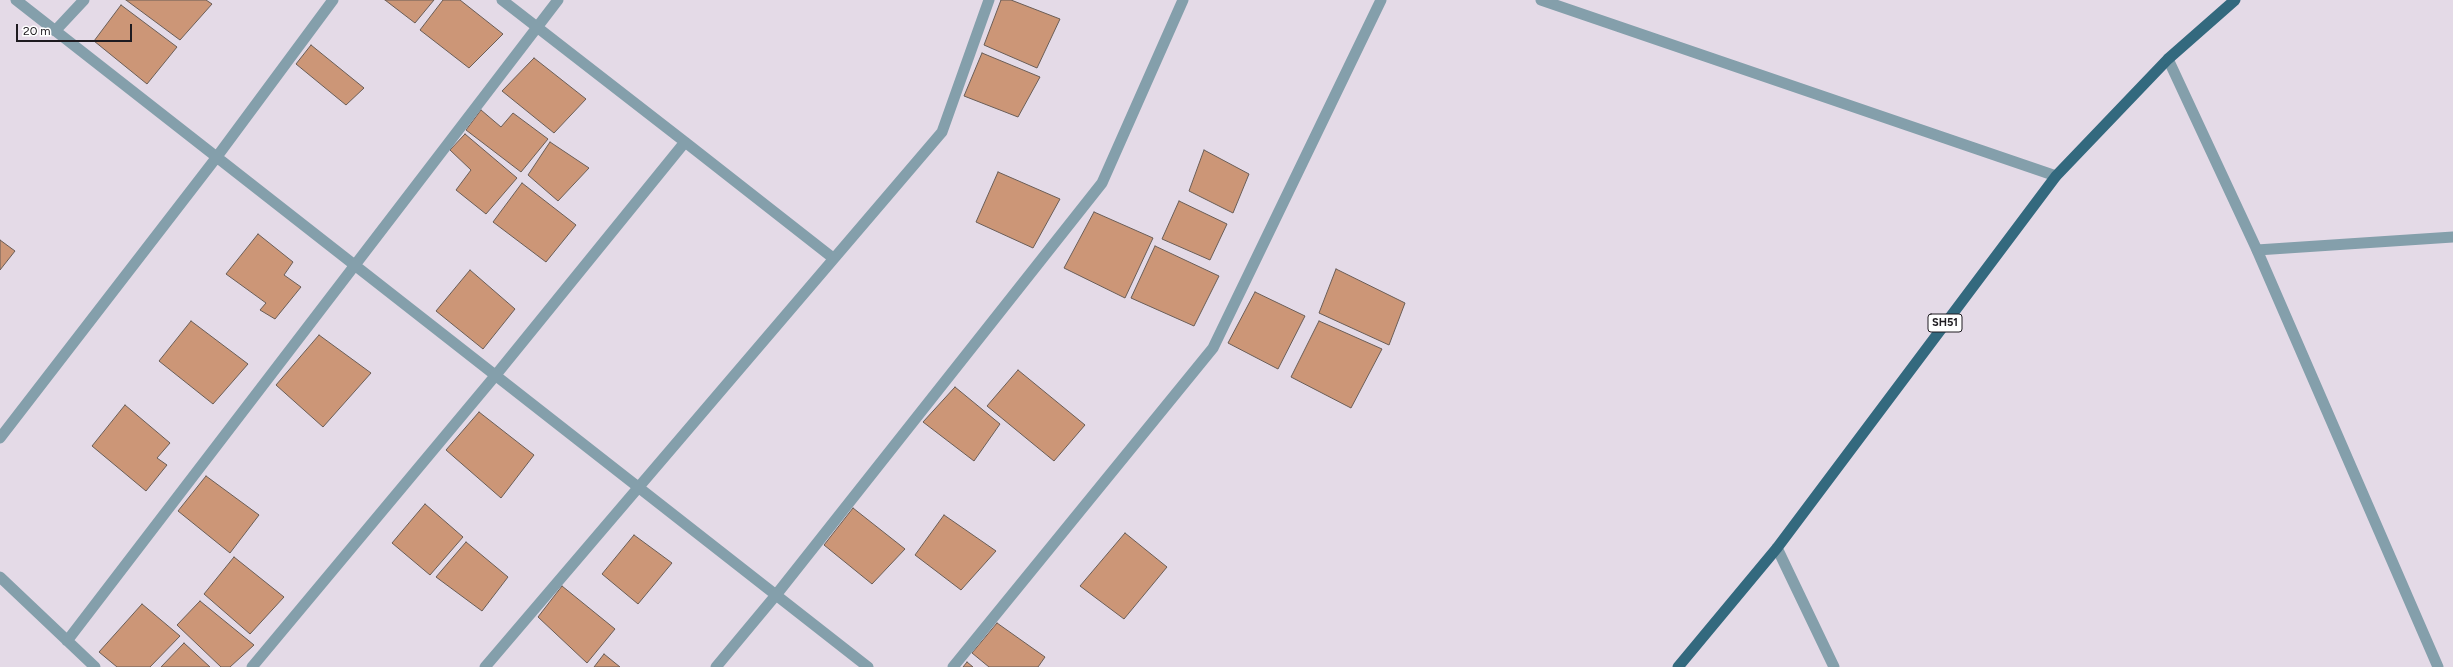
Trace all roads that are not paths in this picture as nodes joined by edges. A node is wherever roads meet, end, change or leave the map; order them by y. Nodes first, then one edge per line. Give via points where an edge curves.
1 (16, 0) edge
2 (84, 0) edge
3 (333, 0) edge
4 (502, 0) edge
5 (558, 0) edge
6 (989, 0) edge
7 (1184, 0) edge
8 (1381, 0) edge
9 (1541, 0) edge
10 (2236, 0) edge
11 (537, 27) junction
12 (55, 31) junction
13 (2168, 59) junction
14 (685, 142) junction
15 (216, 158) junction
16 (2056, 176) junction
17 (2453, 237) edge
18 (2257, 250) junction
19 (833, 258) junction
20 (356, 264) junction
21 (496, 376) junction
22 (0, 438) edge
23 (637, 487) junction
24 (1776, 548) junction
25 (0, 577) edge
26 (776, 595) junction
27 (67, 641) junction
28 (95, 667) edge
29 (252, 667) edge
30 (485, 667) edge
31 (716, 667) edge
32 (868, 667) edge
33 (953, 667) edge
34 (1678, 667) edge
35 (1834, 667) edge
36 (2438, 667) edge

1 - 12 street
2 - 12 street
3 - 15 street
4 - 11 street
5 - 11 street
6 - 19 street via 942,132
7 - 26 street via 1102,183
8 - 33 street via 1213,348
9 - 16 street
10 - 13 main road, SH51
11 - 14 street
11 - 20 street
12 - 15 street
13 - 16 main road, SH51
13 - 18 street
14 - 19 street
14 - 21 street
15 - 20 street
15 - 22 street
16 - 24 main road, SH51
17 - 18 street
18 - 36 street
19 - 23 street
20 - 21 street
20 - 27 street
21 - 23 street
21 - 29 street
23 - 26 street
23 - 30 street
24 - 34 main road, SH51
24 - 35 street
25 - 27 street
26 - 31 street
26 - 32 street
27 - 28 street

